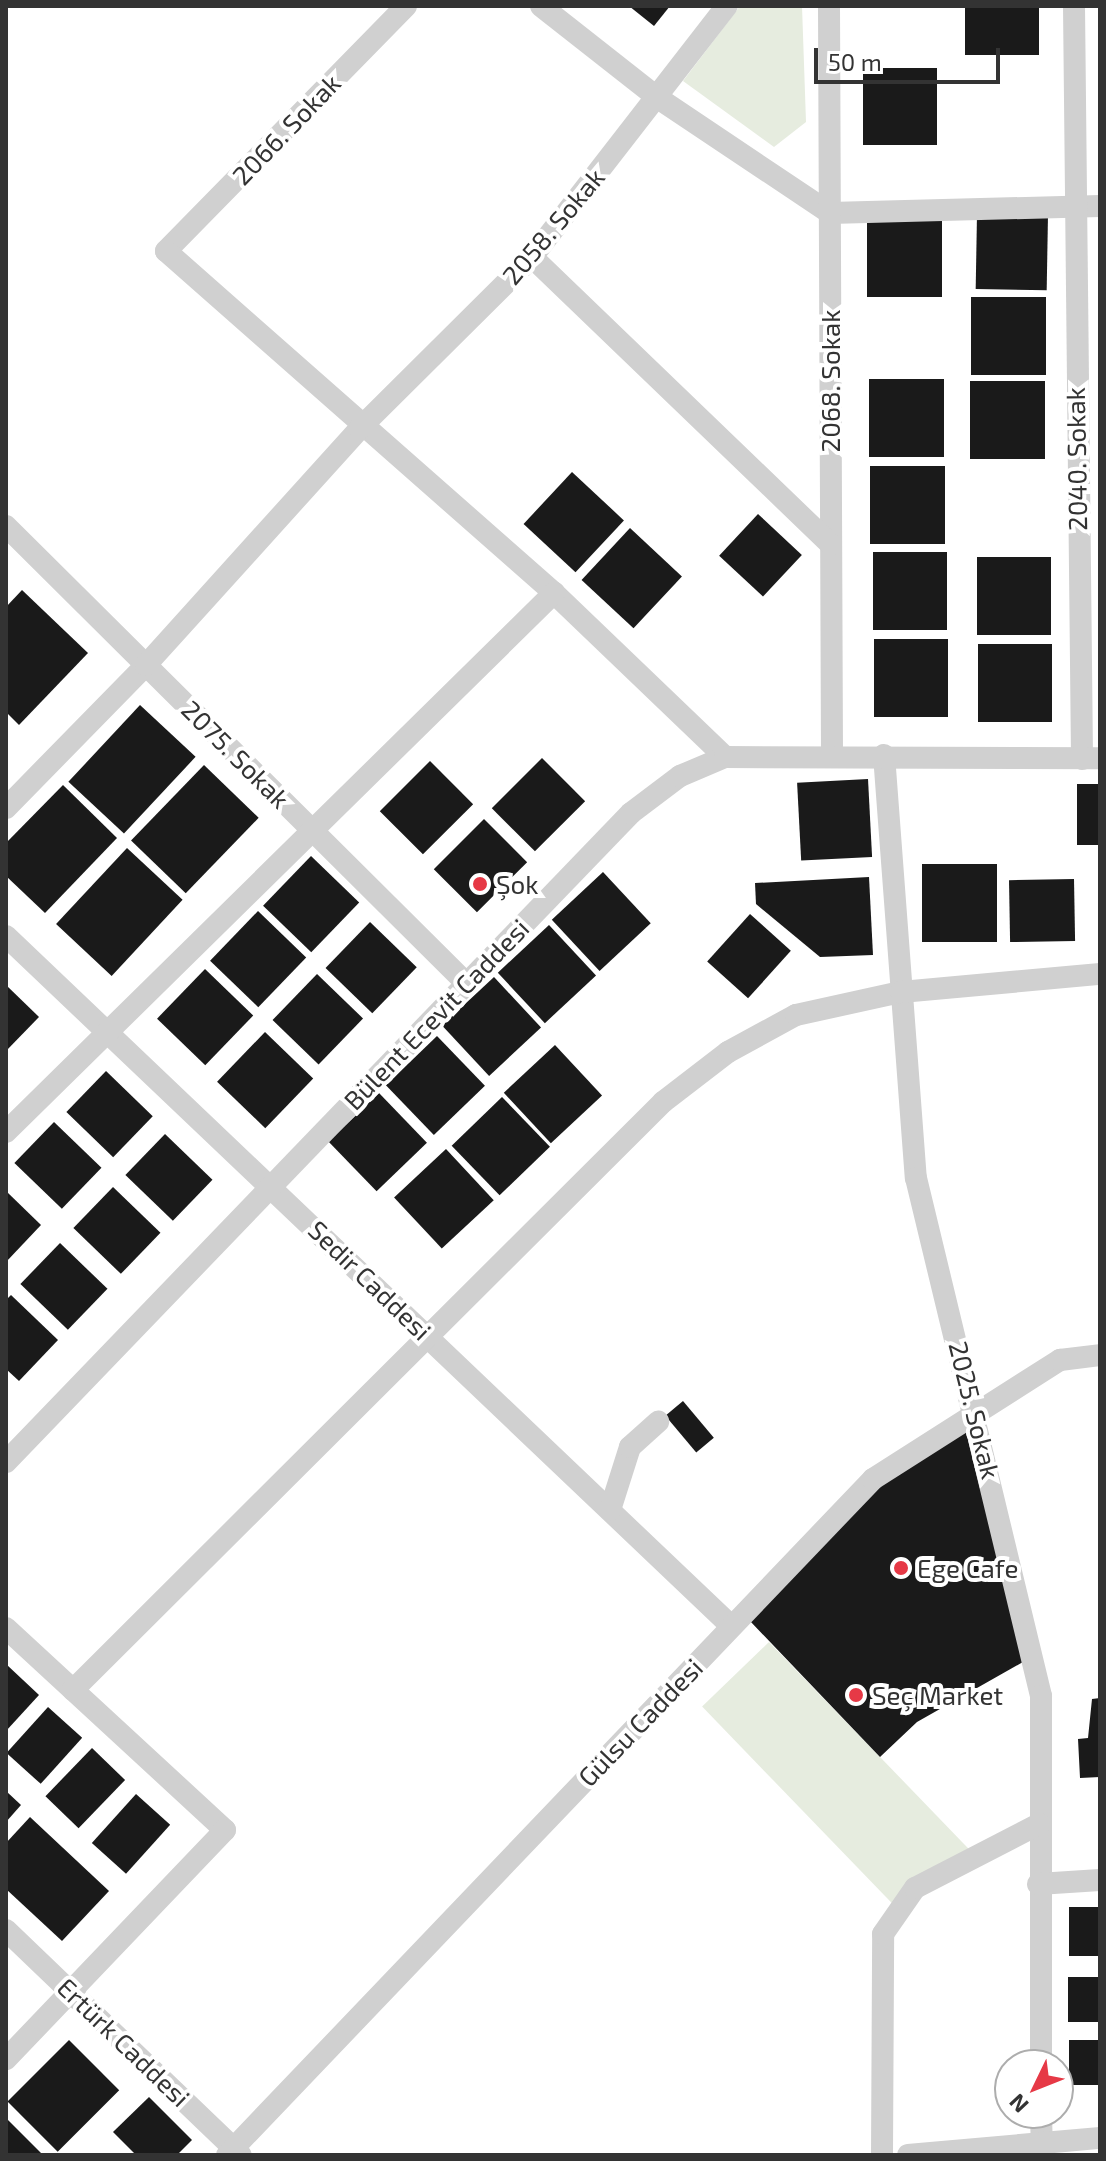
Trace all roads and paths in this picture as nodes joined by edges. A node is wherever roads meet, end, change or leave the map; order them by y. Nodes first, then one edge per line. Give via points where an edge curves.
1 (406, 6) edge
2 (541, 6) edge
3 (727, 6) edge
4 (829, 6) edge
5 (1074, 6) edge
6 (658, 98) junction
7 (1100, 206) edge
8 (1072, 207) junction
9 (830, 213) junction
10 (532, 257) junction
11 (360, 428) junction
12 (6, 526) edge
13 (831, 545) junction
14 (554, 593) junction
15 (146, 665) junction
16 (832, 755) junction
17 (884, 755) junction
18 (725, 757) junction
19 (1091, 759) edge
20 (6, 808) edge
21 (313, 831) junction
22 (6, 936) edge
23 (1100, 974) edge
24 (466, 983) junction
25 (901, 992) junction
26 (109, 1031) junction
27 (6, 1132) edge
28 (271, 1185) junction
29 (428, 1335) junction
30 (1100, 1355) edge
31 (977, 1412) junction
32 (658, 1422) dead end
33 (6, 1462) edge
34 (610, 1510) junction
35 (731, 1626) junction
36 (6, 1628) edge
37 (73, 1690) junction
38 (1039, 1824) junction
39 (1100, 1880) edge
40 (1038, 1884) junction
41 (6, 1930) edge
42 (73, 1990) junction
43 (1041, 2049) edge
44 (6, 2059) edge
45 (1041, 2129) edge
46 (1100, 2138) edge
47 (1042, 2149) edge
48 (234, 2153) edge
49 (882, 2155) edge
50 (908, 2155) edge

1 - 11 street, 2066. Sokak via 166,251
2 - 6 street
3 - 6 street, 2058. Sokak
4 - 9 street, 2068. Sokak
5 - 8 street, 2040. Sokak
6 - 9 street
6 - 10 street, 2058. Sokak
7 - 8 street
8 - 9 street
8 - 19 street, 2040. Sokak
9 - 13 street, 2068. Sokak
10 - 11 street, 2058. Sokak
10 - 13 street
11 - 14 street
11 - 15 street, 2058. Sokak
12 - 15 street, 2075. Sokak
13 - 16 street, 2068. Sokak
14 - 18 street
14 - 21 street
15 - 20 street, 2058. Sokak
15 - 21 street, 2075. Sokak
16 - 17 street, Bülent Ecevit Caddesi
16 - 18 street, Bülent Ecevit Caddesi
17 - 19 street, Bülent Ecevit Caddesi
17 - 25 street, 2025. Sokak
18 - 24 street, Bülent Ecevit Caddesi via 680,776 631,813
21 - 24 street, 2075. Sokak
21 - 26 street
22 - 26 street, Sedir Caddesi
23 - 25 street
24 - 28 street, Bülent Ecevit Caddesi
25 - 29 street via 796,1015 728,1052 663,1102
25 - 31 street, 2025. Sokak via 916,1178
26 - 27 street
26 - 28 street, Sedir Caddesi
28 - 29 street, Sedir Caddesi
28 - 33 street, Bülent Ecevit Caddesi
29 - 34 street, Sedir Caddesi
29 - 37 street
30 - 31 street, Gülsu Caddesi via 1060,1360
31 - 35 street, Gülsu Caddesi via 873,1479
31 - 38 street, 2025. Sokak via 1041,1696
32 - 34 street via 630,1447
34 - 35 street, Sedir Caddesi
35 - 48 street, Gülsu Caddesi
36 - 37 street
37 - 42 street via 225,1830
38 - 40 street, 2025. Sokak
38 - 49 street via 915,1888 883,1934
39 - 40 street
40 - 43 street, 2025. Sokak
41 - 42 street, Ertürk Caddesi
42 - 44 street
42 - 48 street, Ertürk Caddesi
45 - 47 street
46 - 47 street
47 - 50 street

